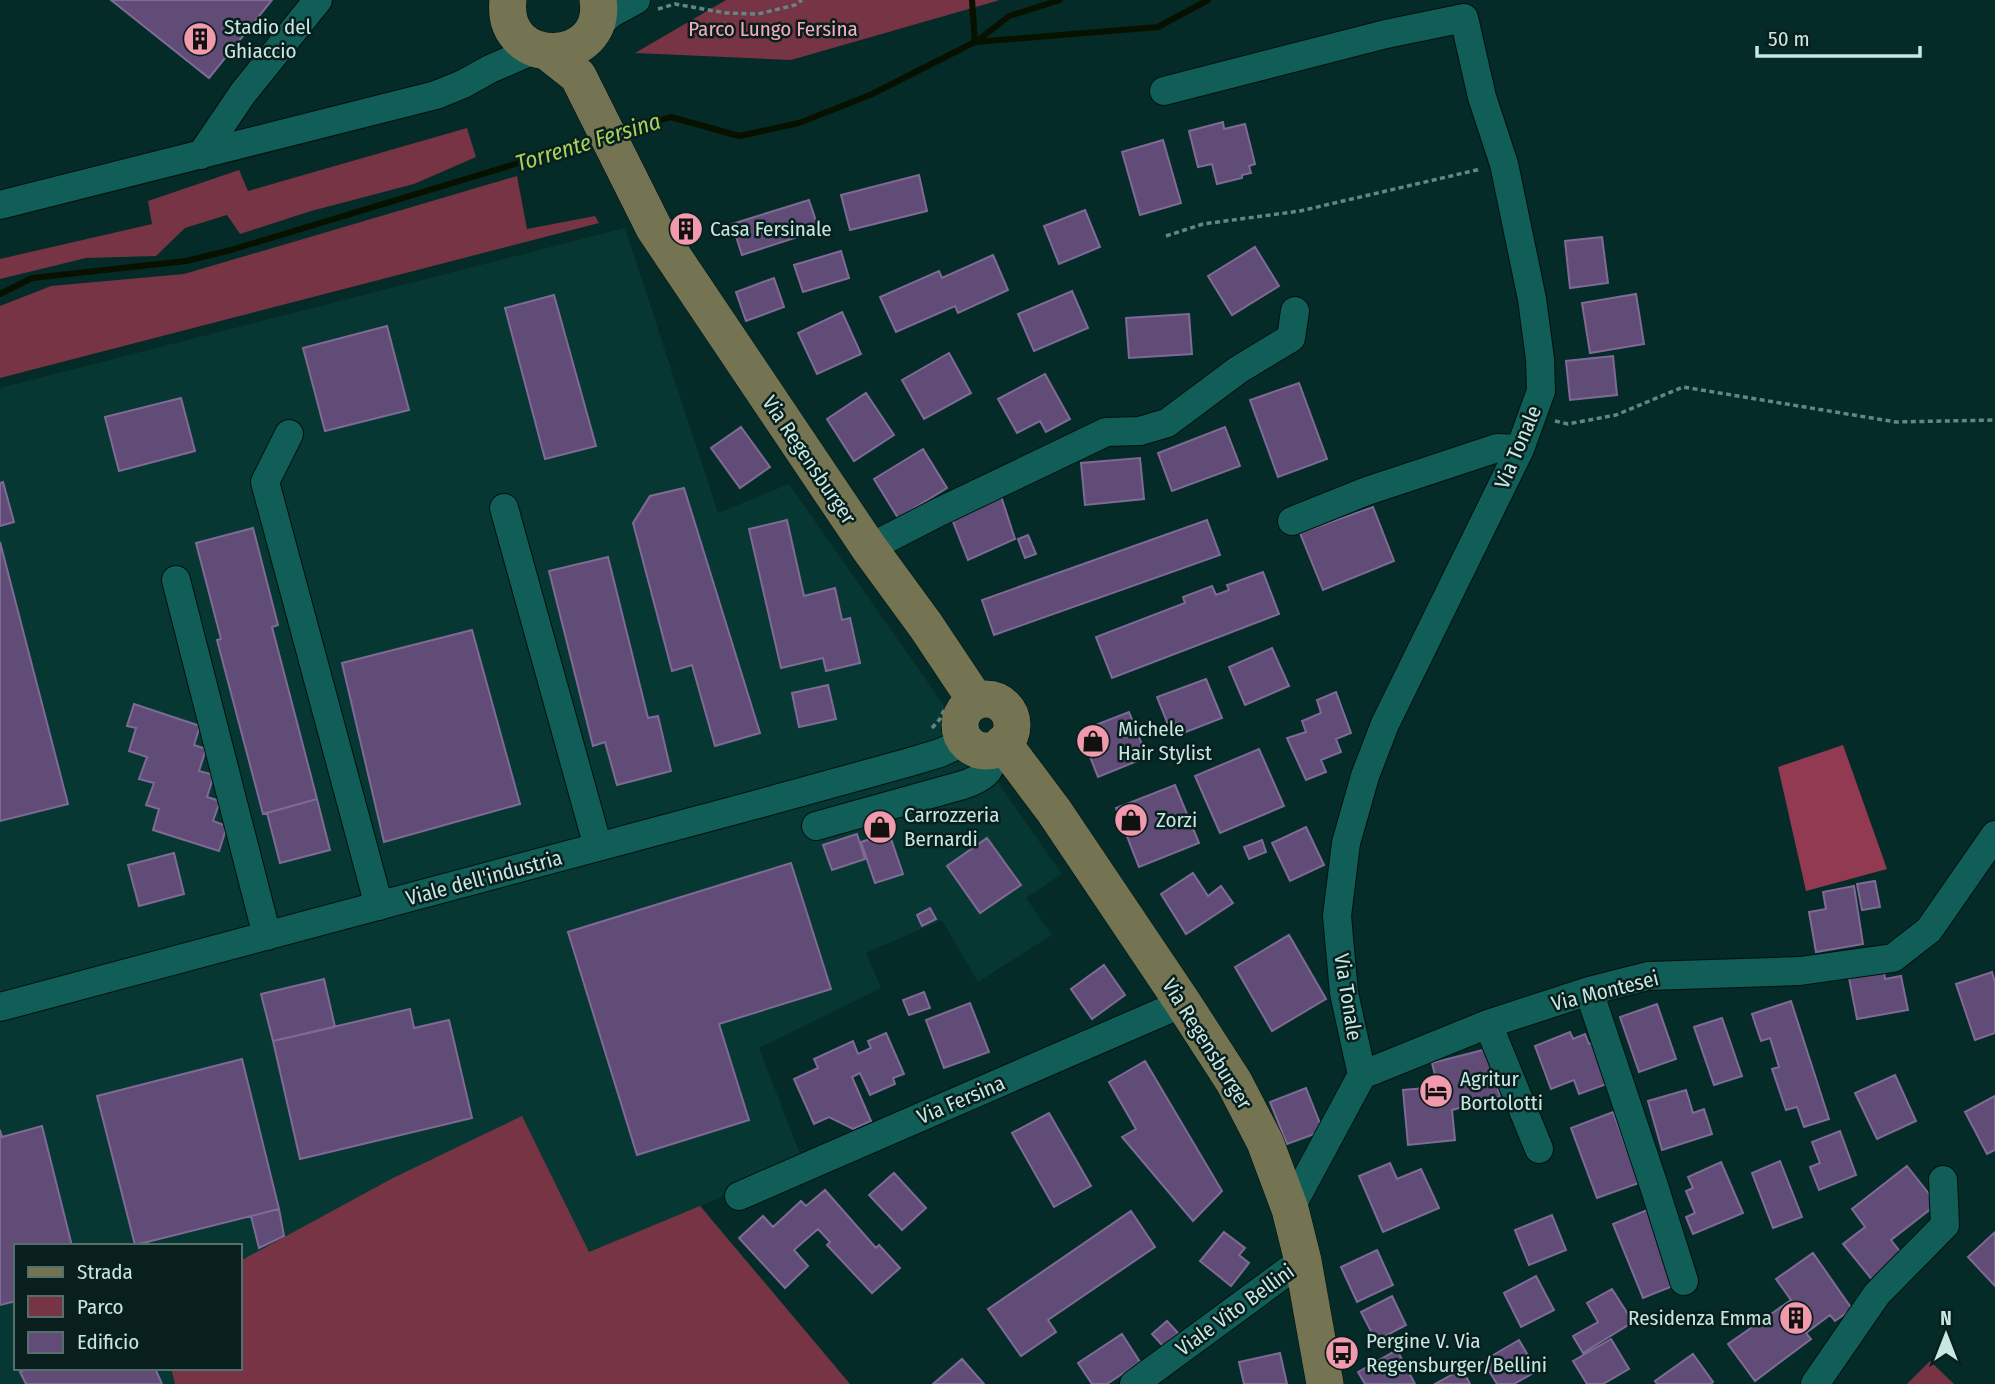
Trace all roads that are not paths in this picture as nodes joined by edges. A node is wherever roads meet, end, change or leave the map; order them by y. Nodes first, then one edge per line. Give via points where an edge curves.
1 (318, 0) edge
2 (639, 3) edge
3 (506, 7) edge
4 (592, 23) edge
5 (542, 51) junction
6 (490, 69) junction
7 (578, 76) junction
8 (1164, 91) dead end
9 (201, 155) junction
10 (0, 205) edge
11 (1295, 311) dead end
12 (289, 434) dead end
13 (1520, 449) junction
14 (504, 508) dead end
15 (1292, 521) dead end
16 (869, 548) junction
17 (176, 580) dead end
18 (987, 745) junction
19 (816, 826) dead end
20 (1995, 835) edge
21 (598, 847) junction
22 (379, 906) junction
23 (267, 936) junction
24 (1589, 991) junction
25 (1183, 1003) junction
26 (0, 1007) edge
27 (1488, 1024) junction
28 (1362, 1075) junction
29 (1539, 1149) dead end
30 (1943, 1180) dead end
31 (739, 1196) dead end
32 (1290, 1209) junction
33 (1303, 1261) junction
34 (1684, 1282) dead end
35 (1134, 1384) edge
36 (1325, 1384) edge
37 (1815, 1384) edge

1 - 9 street via 243,93
2 - 4 street
3 - 5 main road via 514,31 523,42
3 - 6 street
4 - 5 main road via 568,51
4 - 7 main road
5 - 6 street
5 - 7 main road
6 - 9 street via 436,95
7 - 16 main road, Via Regensburger via 647,215
8 - 13 street, Via Tonale via 1464,18 1482,97 1504,164 1540,359 1541,391
9 - 10 street
11 - 16 street via 1291,338 1238,370 1167,423 1140,431 1106,432
12 - 22 street via 265,482
13 - 15 street via 1497,448
13 - 28 street, Via Tonale via 1385,724 1346,843 1337,916 1344,993
14 - 21 street
16 - 18 main road, Via Regensburger via 976,701 968,706 960,730
17 - 23 street
18 - 19 street via 992,757 989,771 979,779
18 - 21 street, Viale dell'industria via 940,753
18 - 25 main road, Via Regensburger via 1054,811
20 - 24 street, Via Montesei via 1929,930 1893,958 1800,971 1648,976
21 - 22 street, Viale dell'industria
22 - 23 street, Viale dell'industria
23 - 26 street, Viale dell'industria
24 - 27 street, Via Montesei
24 - 34 street
25 - 31 street, Via Fersina
25 - 32 main road, Via Regensburger via 1234,1082 1265,1142
27 - 28 street, Via Montesei
27 - 29 street
28 - 32 street
30 - 37 street via 1945,1224 1877,1294
32 - 33 main road, Via Regensburger
33 - 35 street, Viale Vito Bellini
33 - 36 main road, Via Regensburger

